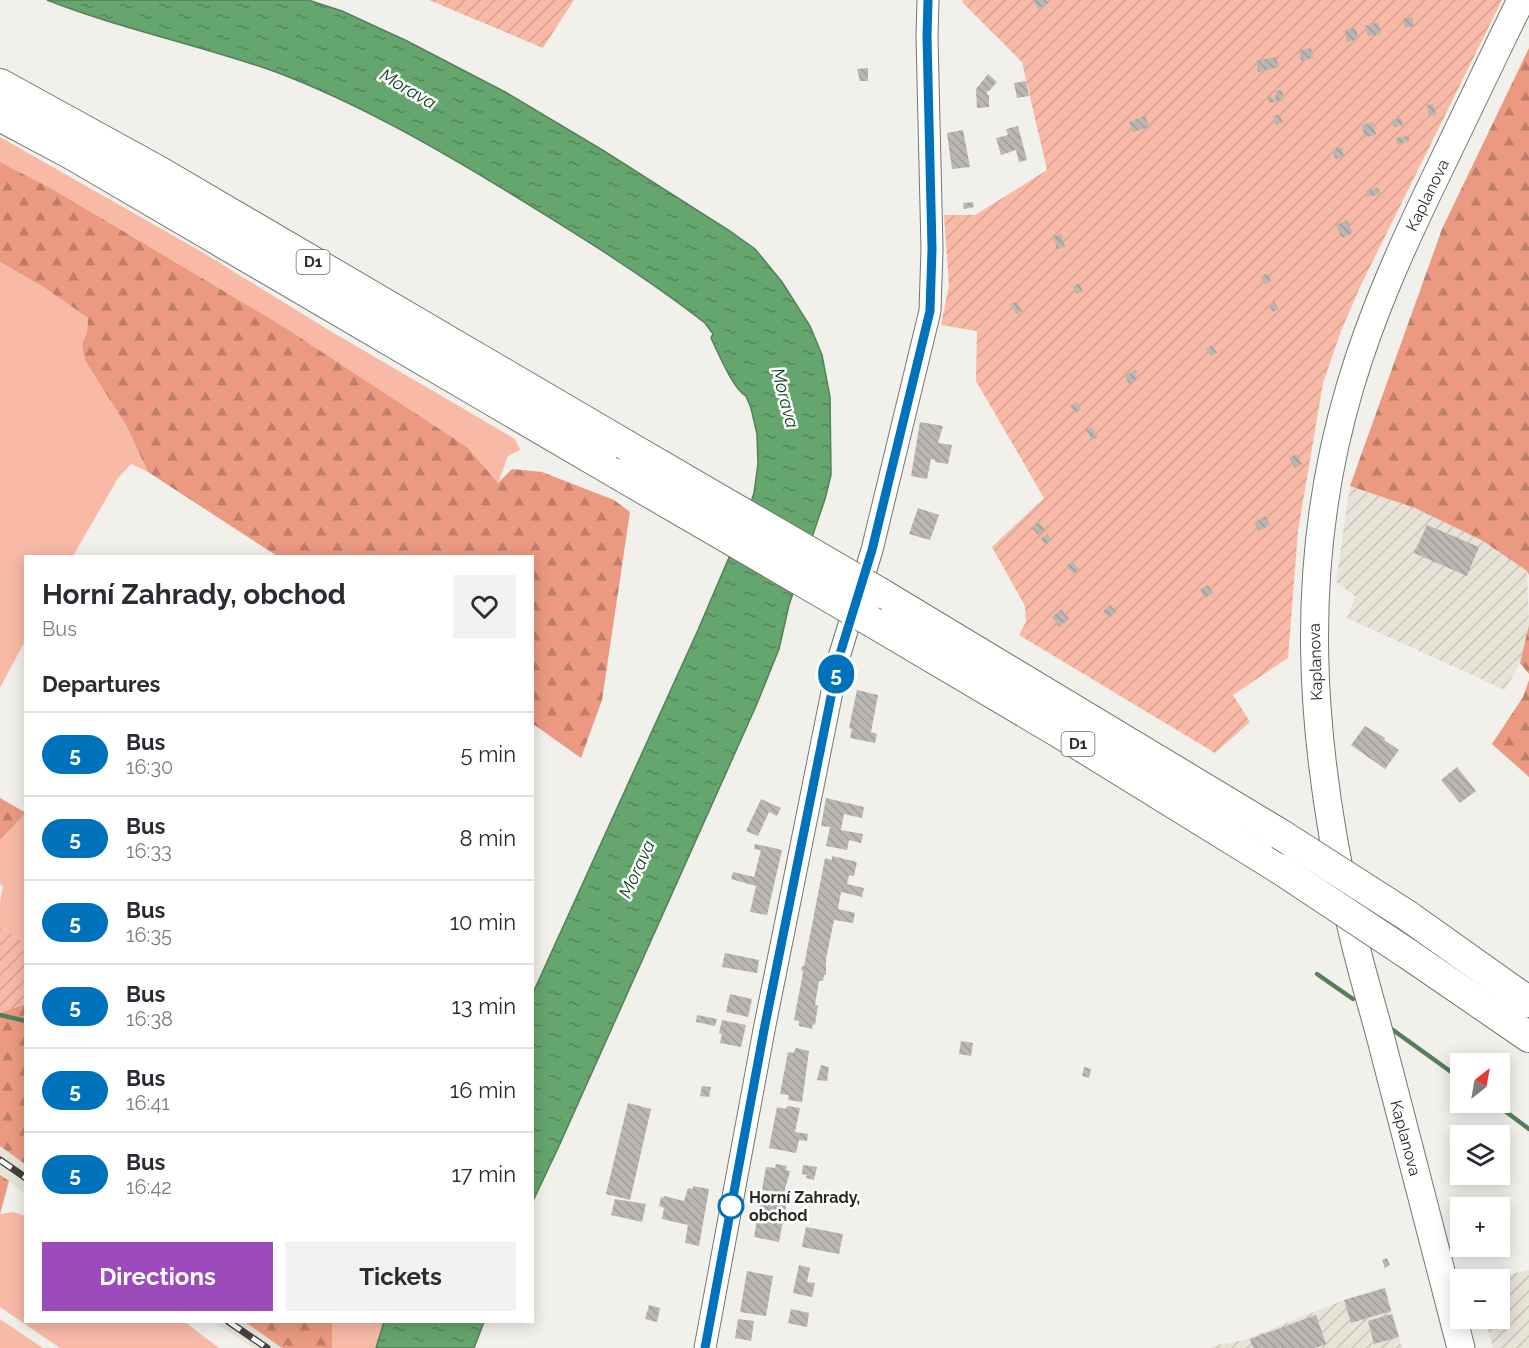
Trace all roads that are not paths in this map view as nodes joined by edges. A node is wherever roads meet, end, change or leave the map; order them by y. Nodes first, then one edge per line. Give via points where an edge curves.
1 (928, 0) edge
2 (1521, 0) edge
3 (0, 84) edge
4 (0, 116) edge
5 (1529, 1002) edge
6 (1529, 1037) edge
7 (705, 1348) edge
8 (1461, 1348) edge

1 - 7 street via 930,311 872,550 839,657
2 - 8 main road, Kaplanova via 1409,232 1372,319 1329,474 1314,594 1314,669 1323,783 1349,920
3 - 5 highway, D1, bridge via 160,172 880,593 1280,834 1408,916
4 - 6 highway, D1, bridge via 82,160 1060,733 1280,869

